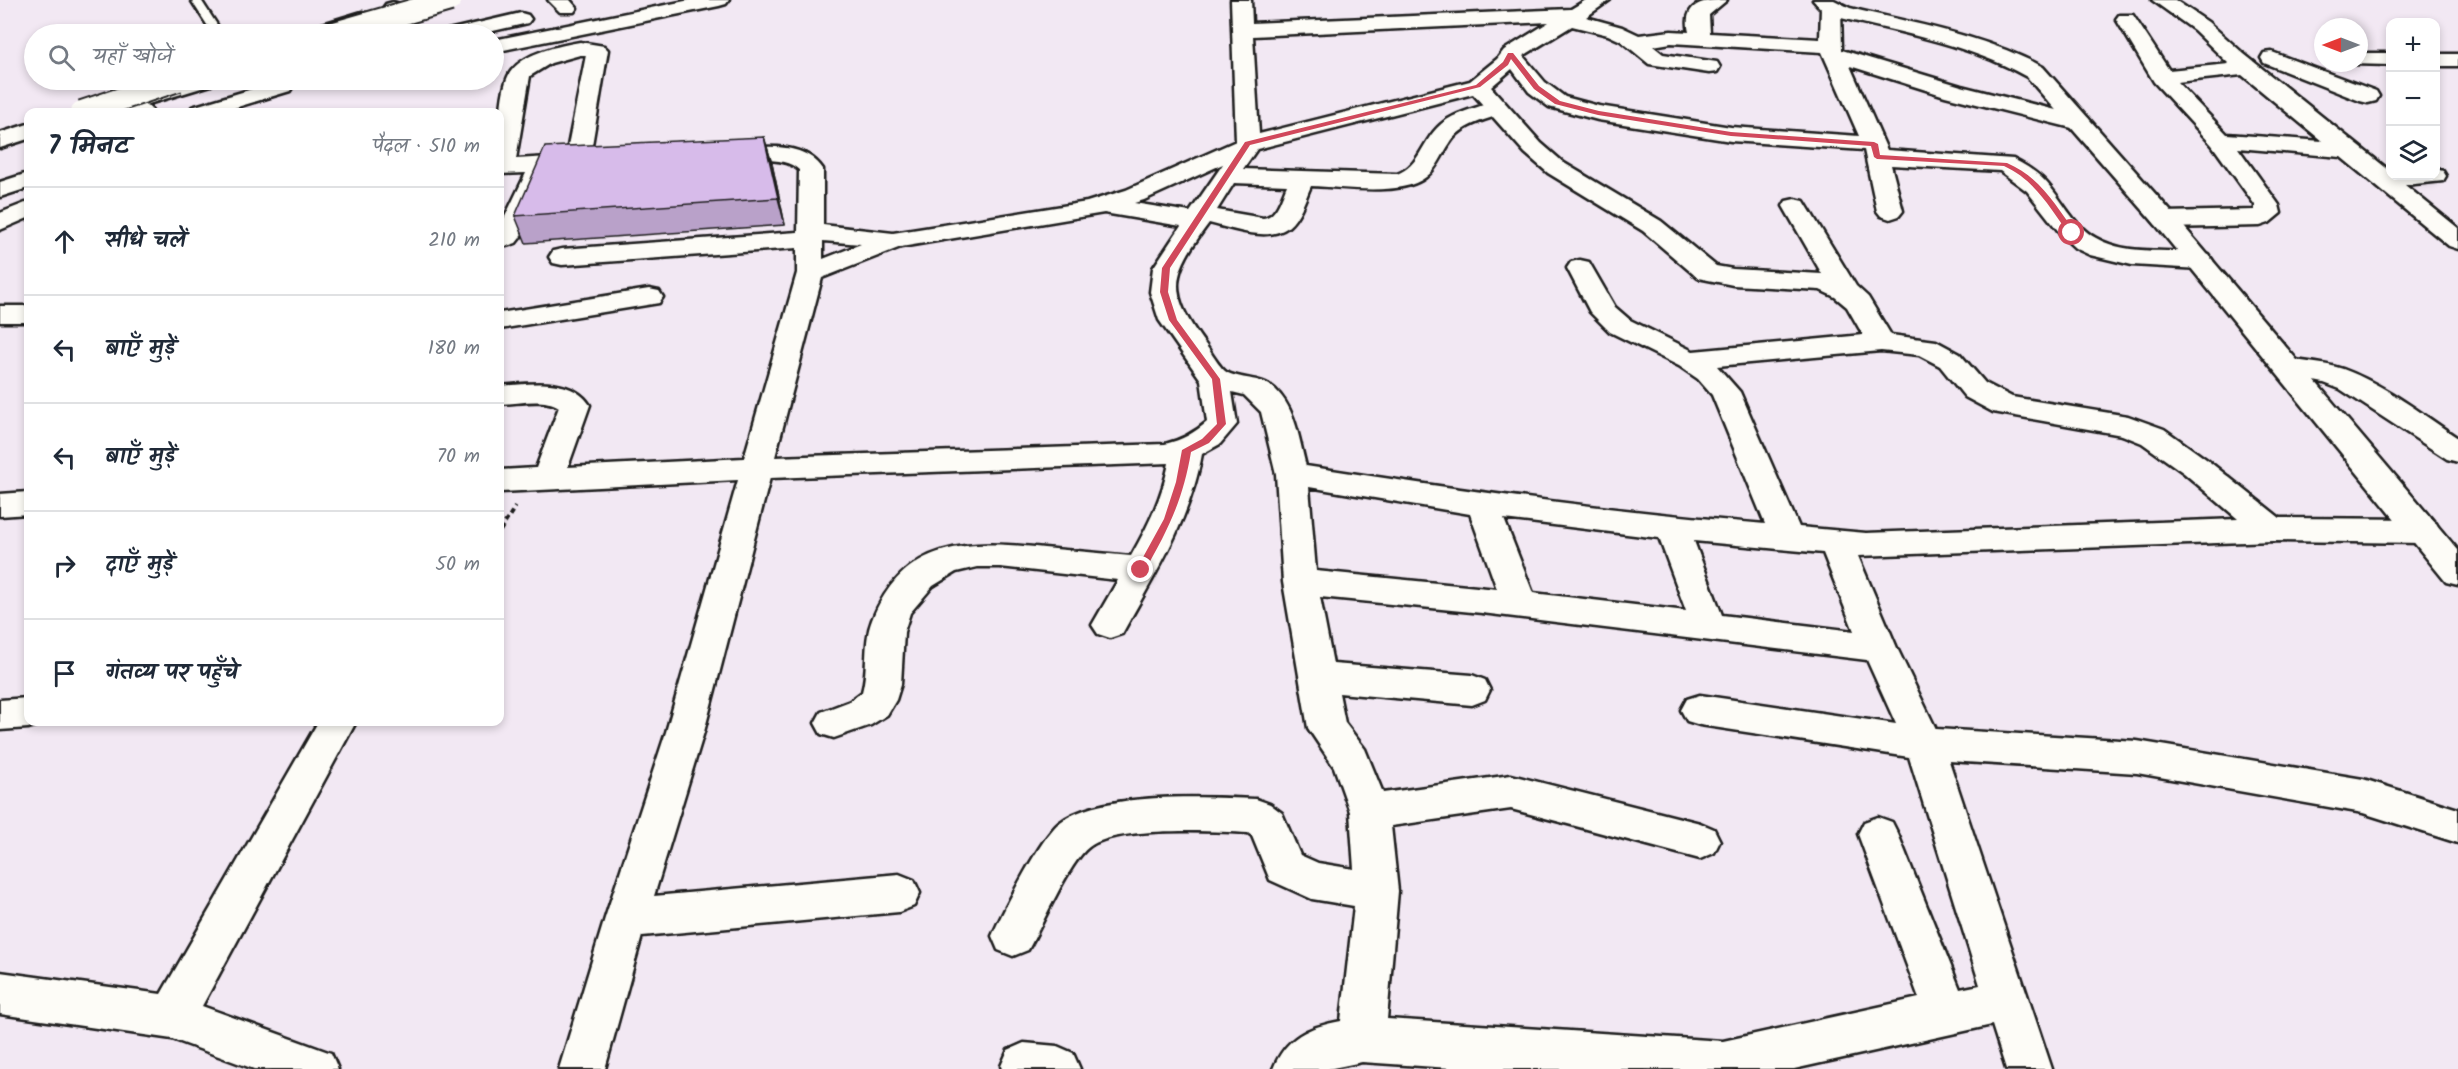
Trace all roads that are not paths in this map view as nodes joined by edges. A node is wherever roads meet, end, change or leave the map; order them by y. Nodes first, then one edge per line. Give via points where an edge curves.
1 (196, 0) edge
2 (423, 0) edge
3 (434, 0) edge
4 (450, 0) edge
5 (461, 0) edge
6 (719, 0) edge
7 (1241, 0) edge
8 (1415, 0) edge
9 (1514, 0) edge
10 (1600, 0) edge
11 (1716, 0) edge
12 (2162, 0) edge
13 (562, 4) edge
14 (590, 4) dead end
15 (1827, 4) edge
16 (395, 12) junction
17 (1527, 17) junction
18 (1573, 17) junction
19 (2126, 19) dead end
20 (1428, 22) junction
21 (212, 24) edge
22 (349, 24) edge
23 (353, 24) edge
24 (366, 24) edge
25 (367, 24) edge
26 (402, 24) edge
27 (491, 24) edge
28 (1242, 30) junction
29 (1702, 38) junction
30 (528, 39) junction
31 (1637, 42) junction
32 (504, 44) edge
33 (1832, 50) junction
34 (1511, 54) junction
35 (2272, 58) junction
36 (2314, 58) edge
37 (2368, 59) edge
38 (2386, 59) edge
39 (2440, 60) edge
40 (2458, 60) edge
41 (531, 63) junction
42 (2242, 63) junction
43 (1709, 67) dead end
44 (2163, 77) junction
45 (1478, 86) junction
46 (152, 90) edge
47 (158, 90) edge
48 (269, 90) edge
49 (2368, 96) dead end
50 (123, 106) edge
51 (95, 108) edge
52 (105, 108) edge
53 (213, 108) edge
54 (1497, 108) junction
55 (2080, 123) junction
56 (24, 130) edge
57 (24, 131) edge
58 (0, 136) edge
59 (24, 139) edge
60 (2220, 140) junction
61 (0, 141) edge
62 (1248, 144) junction
63 (0, 148) edge
64 (2346, 150) junction
65 (1876, 151) junction
66 (504, 152) edge
67 (695, 157) edge
68 (612, 161) edge
69 (577, 163) junction
70 (540, 165) junction
71 (504, 167) edge
72 (2458, 174) edge
73 (2440, 175) edge
74 (1228, 176) junction
75 (1302, 178) junction
76 (2383, 179) junction
77 (2386, 179) edge
78 (24, 181) edge
79 (0, 190) edge
80 (1103, 205) junction
81 (1796, 206) dead end
82 (1890, 210) dead end
83 (24, 211) edge
84 (1201, 217) junction
85 (2165, 220) junction
86 (0, 222) edge
87 (811, 236) junction
88 (507, 238) dead end
89 (895, 240) junction
90 (2458, 241) edge
91 (562, 257) dead end
92 (2200, 261) junction
93 (1580, 268) dead end
94 (810, 273) junction
95 (1845, 291) junction
96 (649, 297) dead end
97 (0, 314) edge
98 (24, 314) edge
99 (504, 320) edge
100 (1881, 342) junction
101 (1689, 360) junction
102 (2288, 368) junction
103 (1216, 379) junction
104 (504, 395) edge
105 (1187, 450) junction
106 (2458, 452) edge
107 (757, 468) junction
108 (1292, 474) junction
109 (548, 479) junction
110 (504, 482) edge
111 (24, 503) edge
112 (0, 505) edge
113 (1484, 505) junction
114 (1672, 528) junction
115 (2272, 530) junction
116 (2424, 531) junction
117 (1787, 538) junction
118 (1835, 541) junction
119 (1141, 570) junction
120 (2458, 573) edge
121 (1300, 582) junction
122 (1520, 604) junction
123 (1110, 625) dead end
124 (1709, 627) junction
125 (1879, 648) junction
126 (1317, 677) junction
127 (1472, 690) dead end
128 (1700, 710) dead end
129 (24, 713) edge
130 (0, 715) edge
131 (834, 723) dead end
132 (335, 726) edge
133 (1924, 744) junction
134 (1370, 812) junction
135 (2458, 826) edge
136 (1878, 834) dead end
137 (1700, 841) dead end
138 (1377, 891) junction
139 (899, 893) dead end
140 (626, 918) junction
141 (1013, 936) dead end
142 (0, 993) edge
143 (2006, 1001) junction
144 (1947, 1014) junction
145 (172, 1017) junction
146 (1362, 1040) junction
147 (1740, 1066) edge
148 (315, 1069) edge
149 (582, 1069) edge
150 (1296, 1069) edge
151 (2029, 1069) edge

1 - 21 lane
2 - 16 main road
3 - 23 main road, bridge
4 - 25 main road, bridge
5 - 16 main road
6 - 30 main road
7 - 28 main road
8 - 20 main road
9 - 17 main road
10 - 18 main road
11 - 29 main road via 1701,9 1696,26
12 - 42 main road via 2201,26
13 - 14 main road
13 - 27 main road
15 - 33 main road
15 - 55 main road via 2016,60 2035,72
16 - 22 main road
16 - 24 main road
16 - 26 main road
17 - 18 main road
17 - 20 main road
18 - 31 main road
18 - 34 main road
19 - 44 main road
20 - 28 main road
28 - 62 main road
29 - 31 main road
29 - 33 main road
30 - 32 main road
30 - 41 main road
31 - 43 main road via 1656,59
33 - 55 main road via 1953,91
33 - 65 main road
34 - 45 main road
34 - 65 main road via 1537,87 1557,102 1598,113
35 - 36 main road
35 - 42 main road
35 - 49 main road
37 - 38 main road
39 - 40 main road
41 - 66 main road via 519,75
41 - 69 main road via 576,49 597,50
42 - 44 main road
42 - 64 main road
44 - 60 main road
45 - 54 main road
45 - 62 main road
46 - 51 main road, bridge
47 - 50 main road
48 - 53 main road
50 - 52 main road
54 - 75 main road via 1453,126 1442,136 1419,174 1412,178
54 - 95 main road via 1556,168 1652,226 1707,272 1733,278 1825,282
55 - 85 main road
56 - 58 main road
57 - 61 main road
59 - 63 main road
60 - 64 main road
60 - 85 main road via 2267,205 2268,213 2260,218
62 - 74 main road
62 - 80 main road via 1135,195
64 - 76 main road
65 - 82 main road
65 - 92 main road via 2005,164 2034,182 2072,233 2088,245 2124,256
67 - 87 main road via 766,154 800,158 811,169
68 - 69 main road
69 - 70 main road
70 - 71 main road
70 - 88 main road
72 - 73 main road
74 - 75 main road
74 - 84 main road
75 - 84 main road via 1276,224 1264,226
76 - 77 main road
76 - 90 main road
78 - 79 main road
80 - 84 main road
80 - 89 main road
81 - 95 main road
83 - 86 main road
84 - 103 main road via 1166,268 1164,292 1173,320
85 - 92 main road
87 - 89 main road
87 - 91 main road
87 - 94 main road
89 - 94 main road
92 - 102 main road
93 - 101 main road via 1604,312 1620,326
94 - 107 main road
95 - 100 main road via 1858,303
96 - 99 main road
97 - 98 main road
100 - 101 main road
100 - 115 main road via 1926,347 1950,360 1976,390 2004,405 2128,426 2153,436
101 - 117 main road via 1725,392
102 - 106 main road via 2330,375 2350,383
102 - 116 main road
103 - 105 main road via 1222,424 1206,441
103 - 108 main road via 1254,388 1271,403
104 - 109 main road via 560,393 575,405
105 - 107 main road via 1165,454
105 - 119 main road via 1168,519
107 - 109 main road
107 - 140 main road via 685,732
108 - 113 main road
108 - 121 main road
109 - 110 main road
111 - 112 main road
113 - 114 main road
113 - 122 main road
114 - 117 main road
114 - 124 main road
115 - 116 main road
115 - 118 main road via 1866,545
116 - 120 main road
117 - 118 main road
118 - 125 main road
119 - 123 main road
119 - 131 main road via 993,554 954,559 930,570 891,616 886,630 884,680 876,701
121 - 122 main road
121 - 126 main road
122 - 124 main road
124 - 125 main road
125 - 133 main road
126 - 127 main road
126 - 134 main road via 1327,728 1351,760
128 - 133 main road
129 - 130 main road
132 - 145 main road
133 - 135 main road via 2137,757 2363,796
133 - 143 main road
134 - 137 main road via 1511,792
134 - 138 main road
136 - 144 main road
138 - 141 main road via 1311,881 1285,867 1268,825 1256,816 1164,815 1097,823 1073,835
138 - 146 main road
139 - 140 main road
140 - 149 main road
142 - 145 main road
143 - 144 main road
143 - 151 main road
144 - 147 main road
145 - 148 main road
146 - 147 main road
146 - 150 main road via 1325,1046 1303,1058

